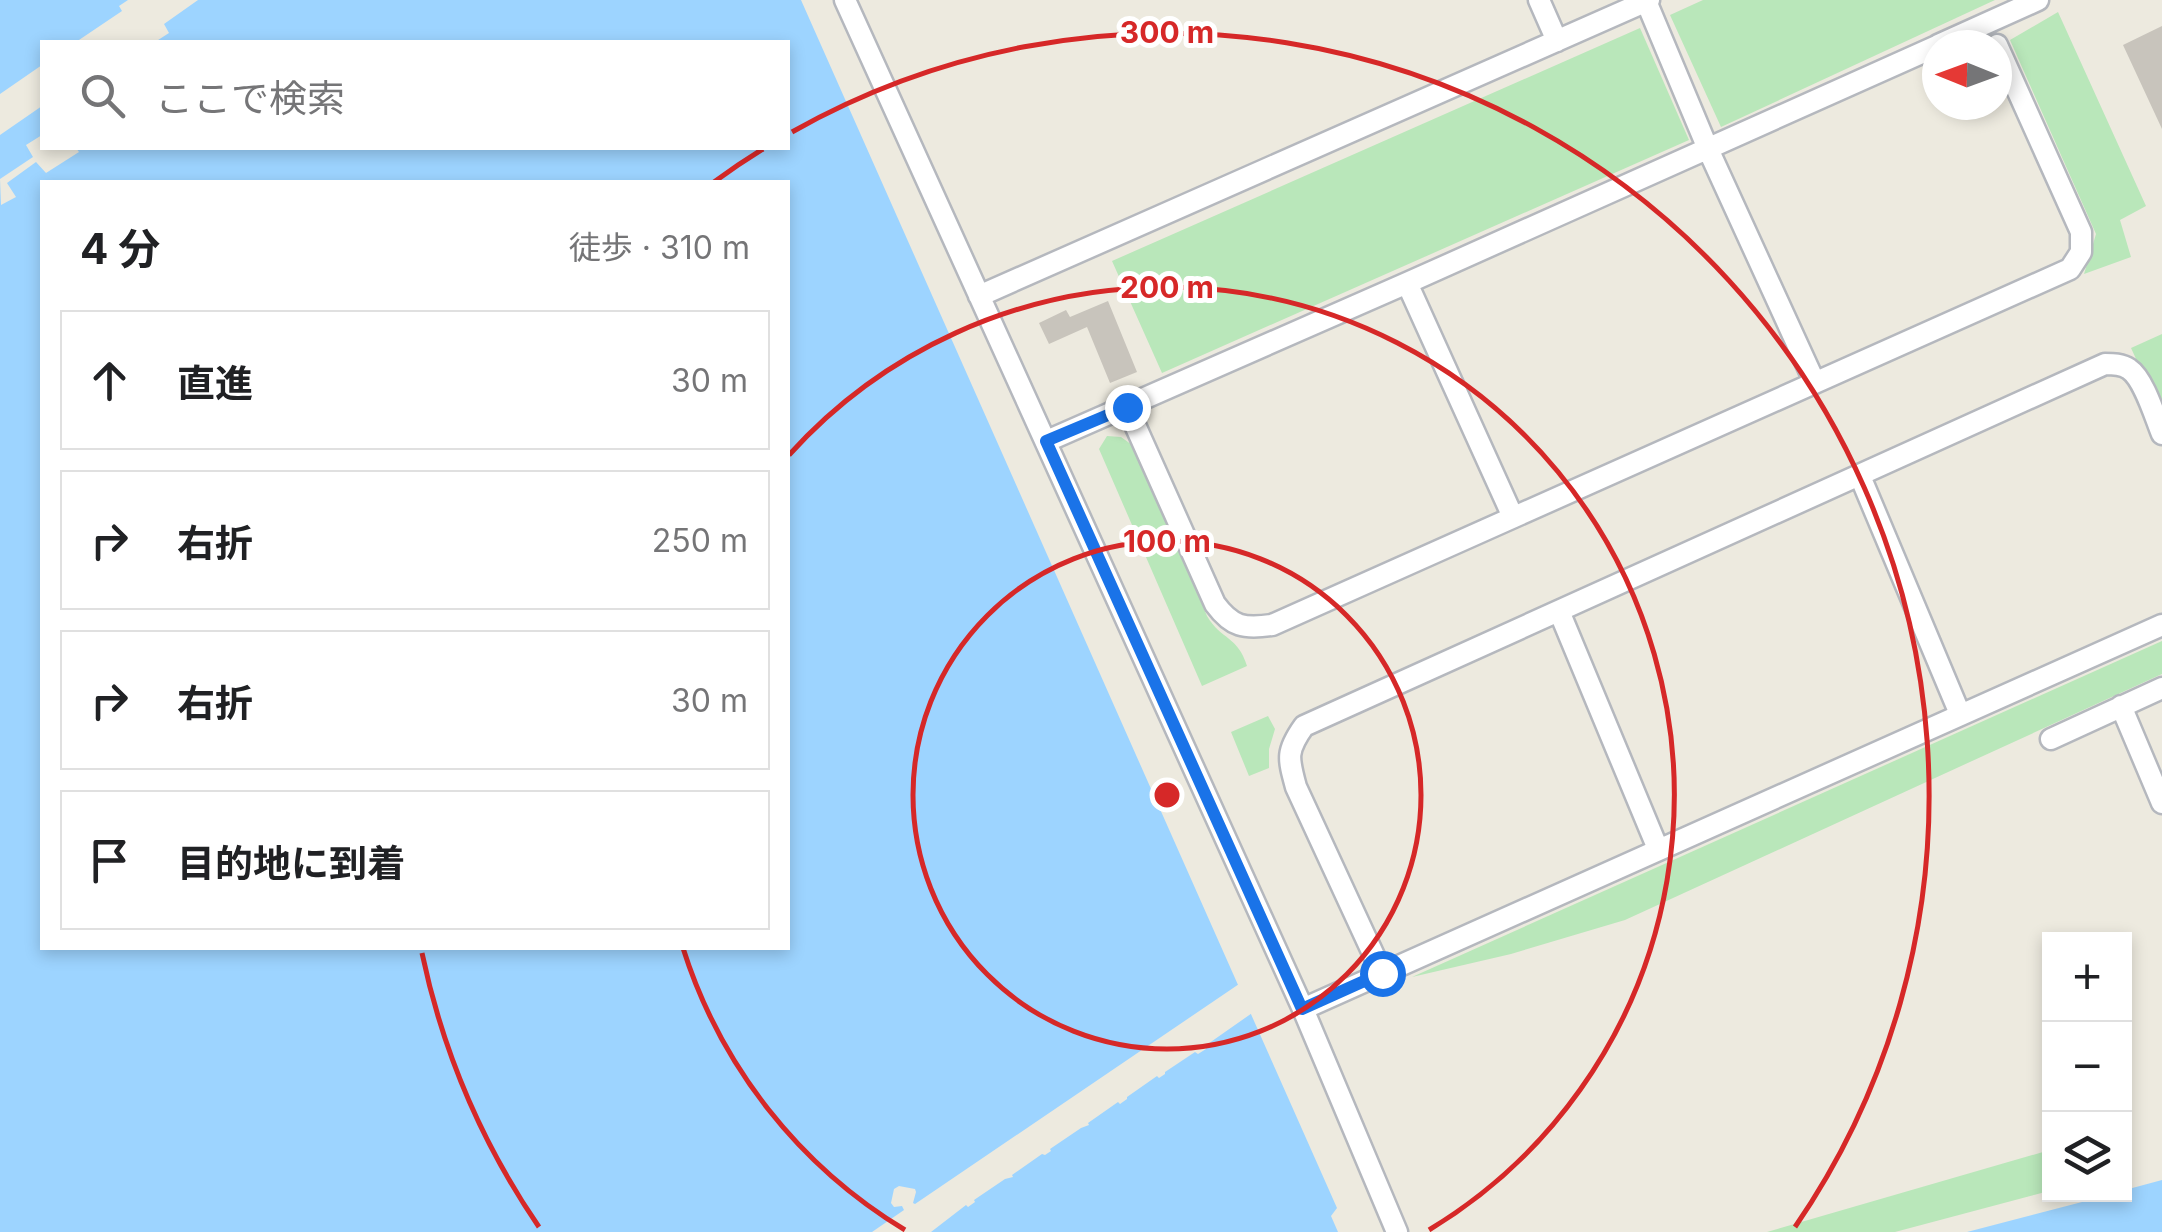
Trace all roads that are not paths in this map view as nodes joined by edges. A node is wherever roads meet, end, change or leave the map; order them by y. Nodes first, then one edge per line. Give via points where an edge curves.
1 (845, 0) edge
2 (1539, 0) edge
3 (2038, 0) edge
4 (1647, 1) edge
5 (1987, 23) junction
6 (1971, 30) edge
7 (1990, 30) edge
8 (1557, 41) junction
9 (1922, 52) edge
10 (2012, 78) edge
11 (1708, 148) junction
12 (1407, 283) junction
13 (980, 296) junction
14 (1815, 383) junction
15 (1127, 407) junction
16 (2162, 434) edge
17 (1046, 441) junction
18 (1860, 476) junction
19 (1513, 517) junction
20 (1560, 611) junction
21 (2162, 624) edge
22 (2162, 688) edge
23 (2121, 706) junction
24 (1960, 714) junction
25 (2050, 739) dead end
26 (2162, 802) edge
27 (1658, 849) junction
28 (1382, 973) junction
29 (1302, 1009) junction
30 (1397, 1232) edge

1 - 13 lane
2 - 8 lane
3 - 5 lane
4 - 8 lane
4 - 11 lane
5 - 6 lane
5 - 7 lane
8 - 13 lane
9 - 11 lane
10 - 14 lane via 2081,232 2081,252 2070,268
11 - 12 lane
11 - 14 lane
12 - 15 lane
12 - 19 lane
13 - 17 lane
14 - 19 lane
15 - 17 lane
15 - 19 lane via 1215,604 1238,625 1272,626
16 - 18 lane via 2132,370 2105,364
17 - 29 lane
18 - 20 lane
18 - 24 lane
20 - 27 lane
20 - 28 lane via 1319,718 1290,746 1296,787
21 - 24 lane
22 - 23 lane
23 - 25 lane
23 - 26 lane
24 - 27 lane
27 - 28 lane
28 - 29 lane
29 - 30 lane

